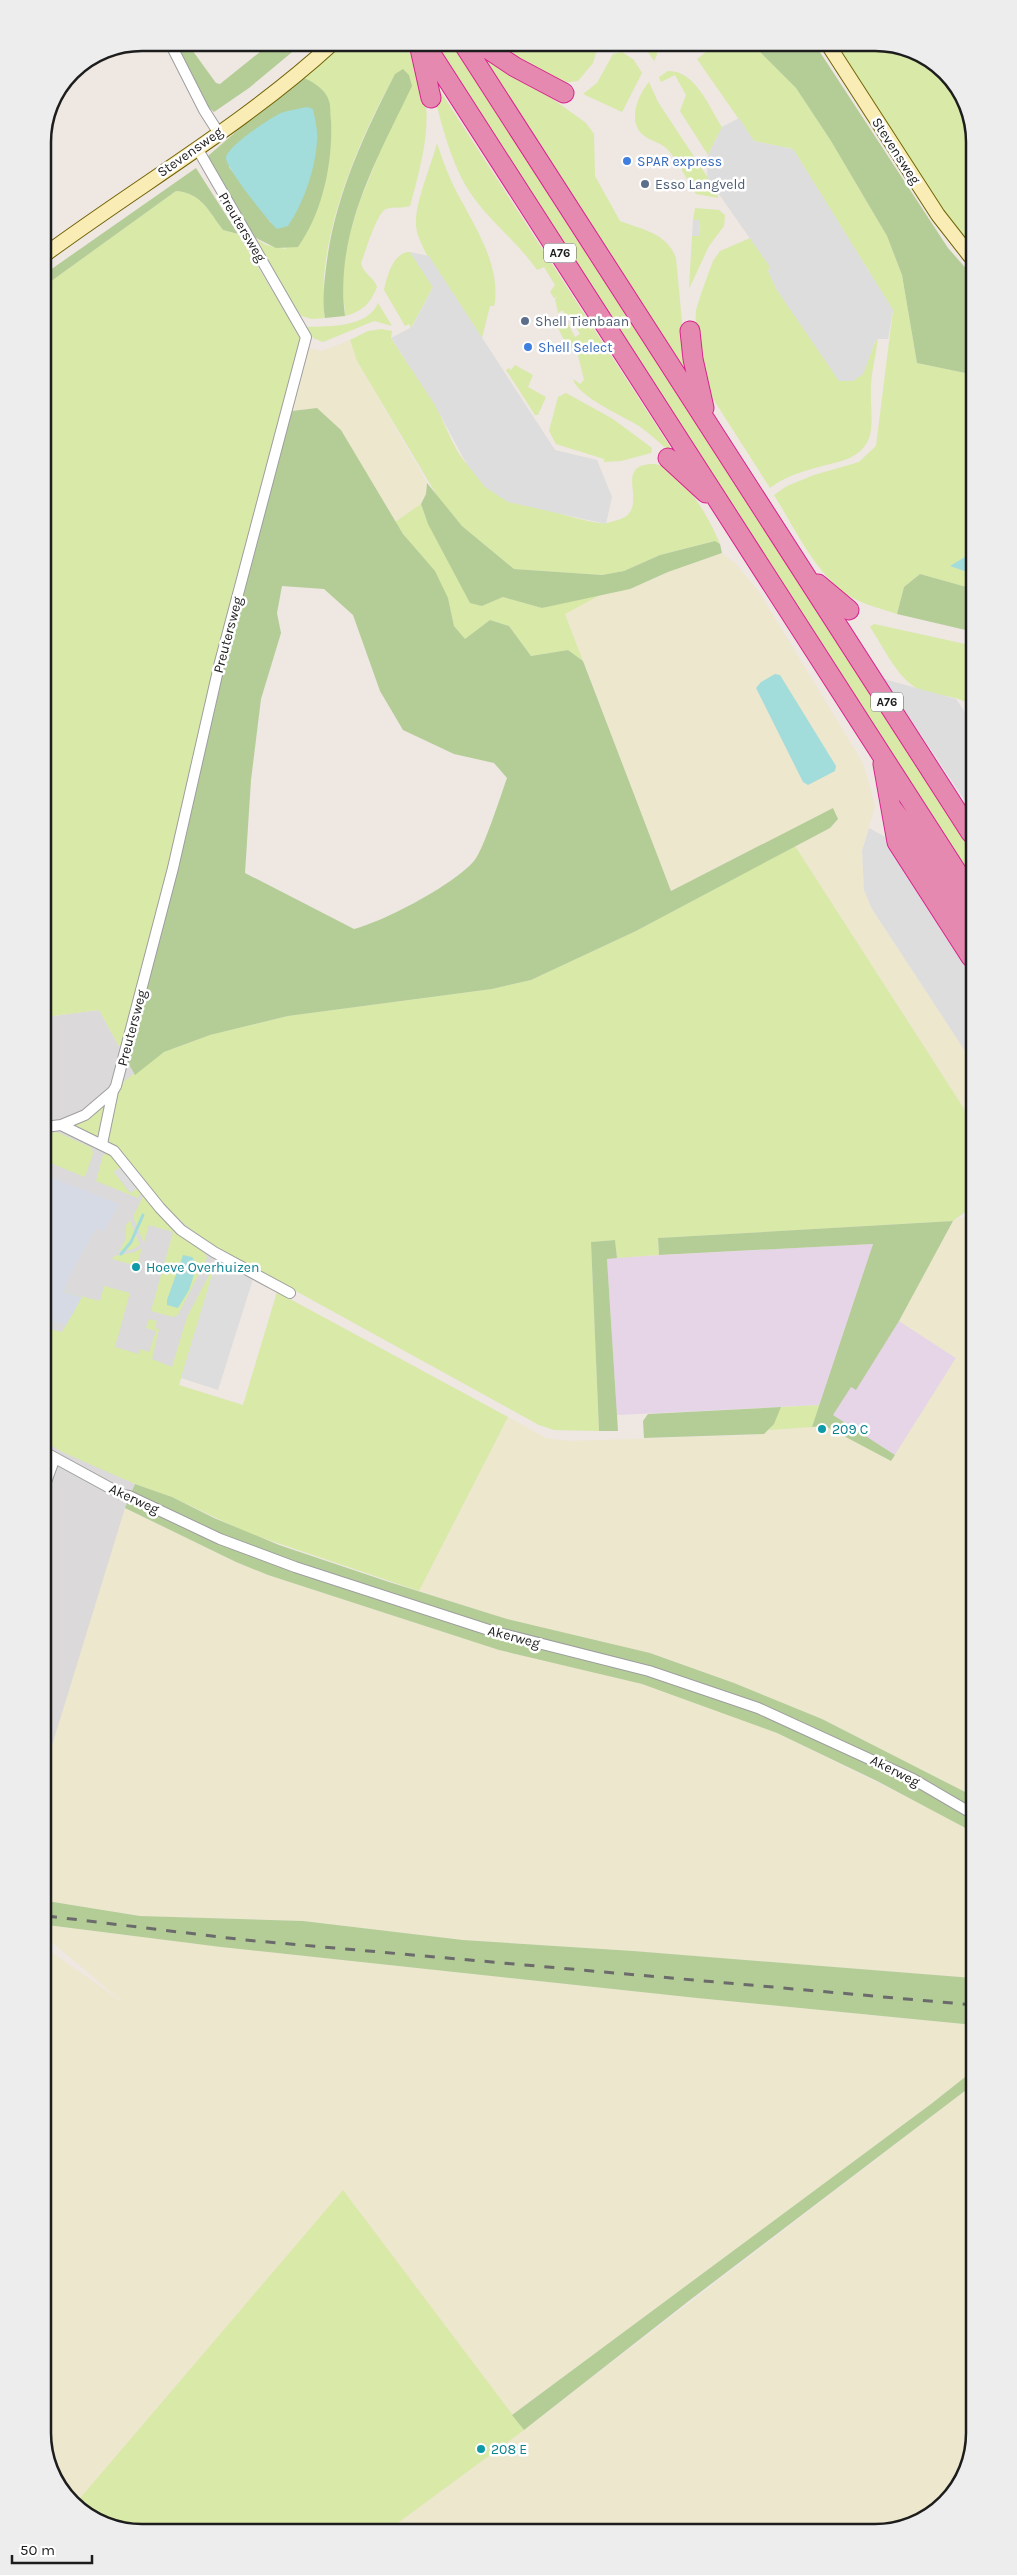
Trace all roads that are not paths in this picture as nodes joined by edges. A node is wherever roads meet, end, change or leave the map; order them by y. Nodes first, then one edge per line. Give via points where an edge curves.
1 (174, 51) edge
2 (322, 51) edge
3 (421, 51) edge
4 (429, 51) edge
5 (468, 51) edge
6 (491, 51) edge
7 (832, 51) edge
8 (564, 93) dead end
9 (431, 98) dead end
10 (218, 132) junction
11 (197, 148) junction
12 (51, 250) edge
13 (966, 251) edge
14 (690, 331) dead end
15 (708, 423) junction
16 (668, 458) dead end
17 (724, 509) junction
18 (802, 571) junction
19 (849, 610) dead end
20 (882, 758) junction
21 (889, 804) junction
22 (966, 825) edge
23 (966, 886) edge
24 (966, 915) edge
25 (966, 949) edge
26 (113, 1091) junction
27 (51, 1125) edge
28 (61, 1125) junction
29 (102, 1144) junction
30 (290, 1293) dead end
31 (51, 1458) edge
32 (54, 1460) junction
33 (51, 1468) edge
34 (966, 1810) edge

1 - 10 street
2 - 10 street, Stevensweg
3 - 9 highway
4 - 17 highway, A76
5 - 15 highway, A76
6 - 8 highway
7 - 13 street, Stevensweg via 938,215
10 - 11 street, Stevensweg
11 - 12 street, Stevensweg
11 - 26 street, Preutersweg via 306,337 219,666 146,976
14 - 15 highway, A76 via 694,366
15 - 18 highway, A76
16 - 17 highway, A76
17 - 20 highway, A76
18 - 19 highway, A76
18 - 22 highway, A76
20 - 21 highway, A76
20 - 23 highway, A76
21 - 24 highway, A76
21 - 25 highway, A76 via 897,842
26 - 28 street via 85,1115
26 - 29 street, Preutersweg
27 - 28 street
28 - 29 street
29 - 30 street via 120,1156 181,1230 214,1252
31 - 32 street, Akerweg
32 - 33 street
32 - 34 street, Akerweg via 123,1496 130,1496 220,1539 295,1567 495,1632 649,1671 758,1708 914,1779

